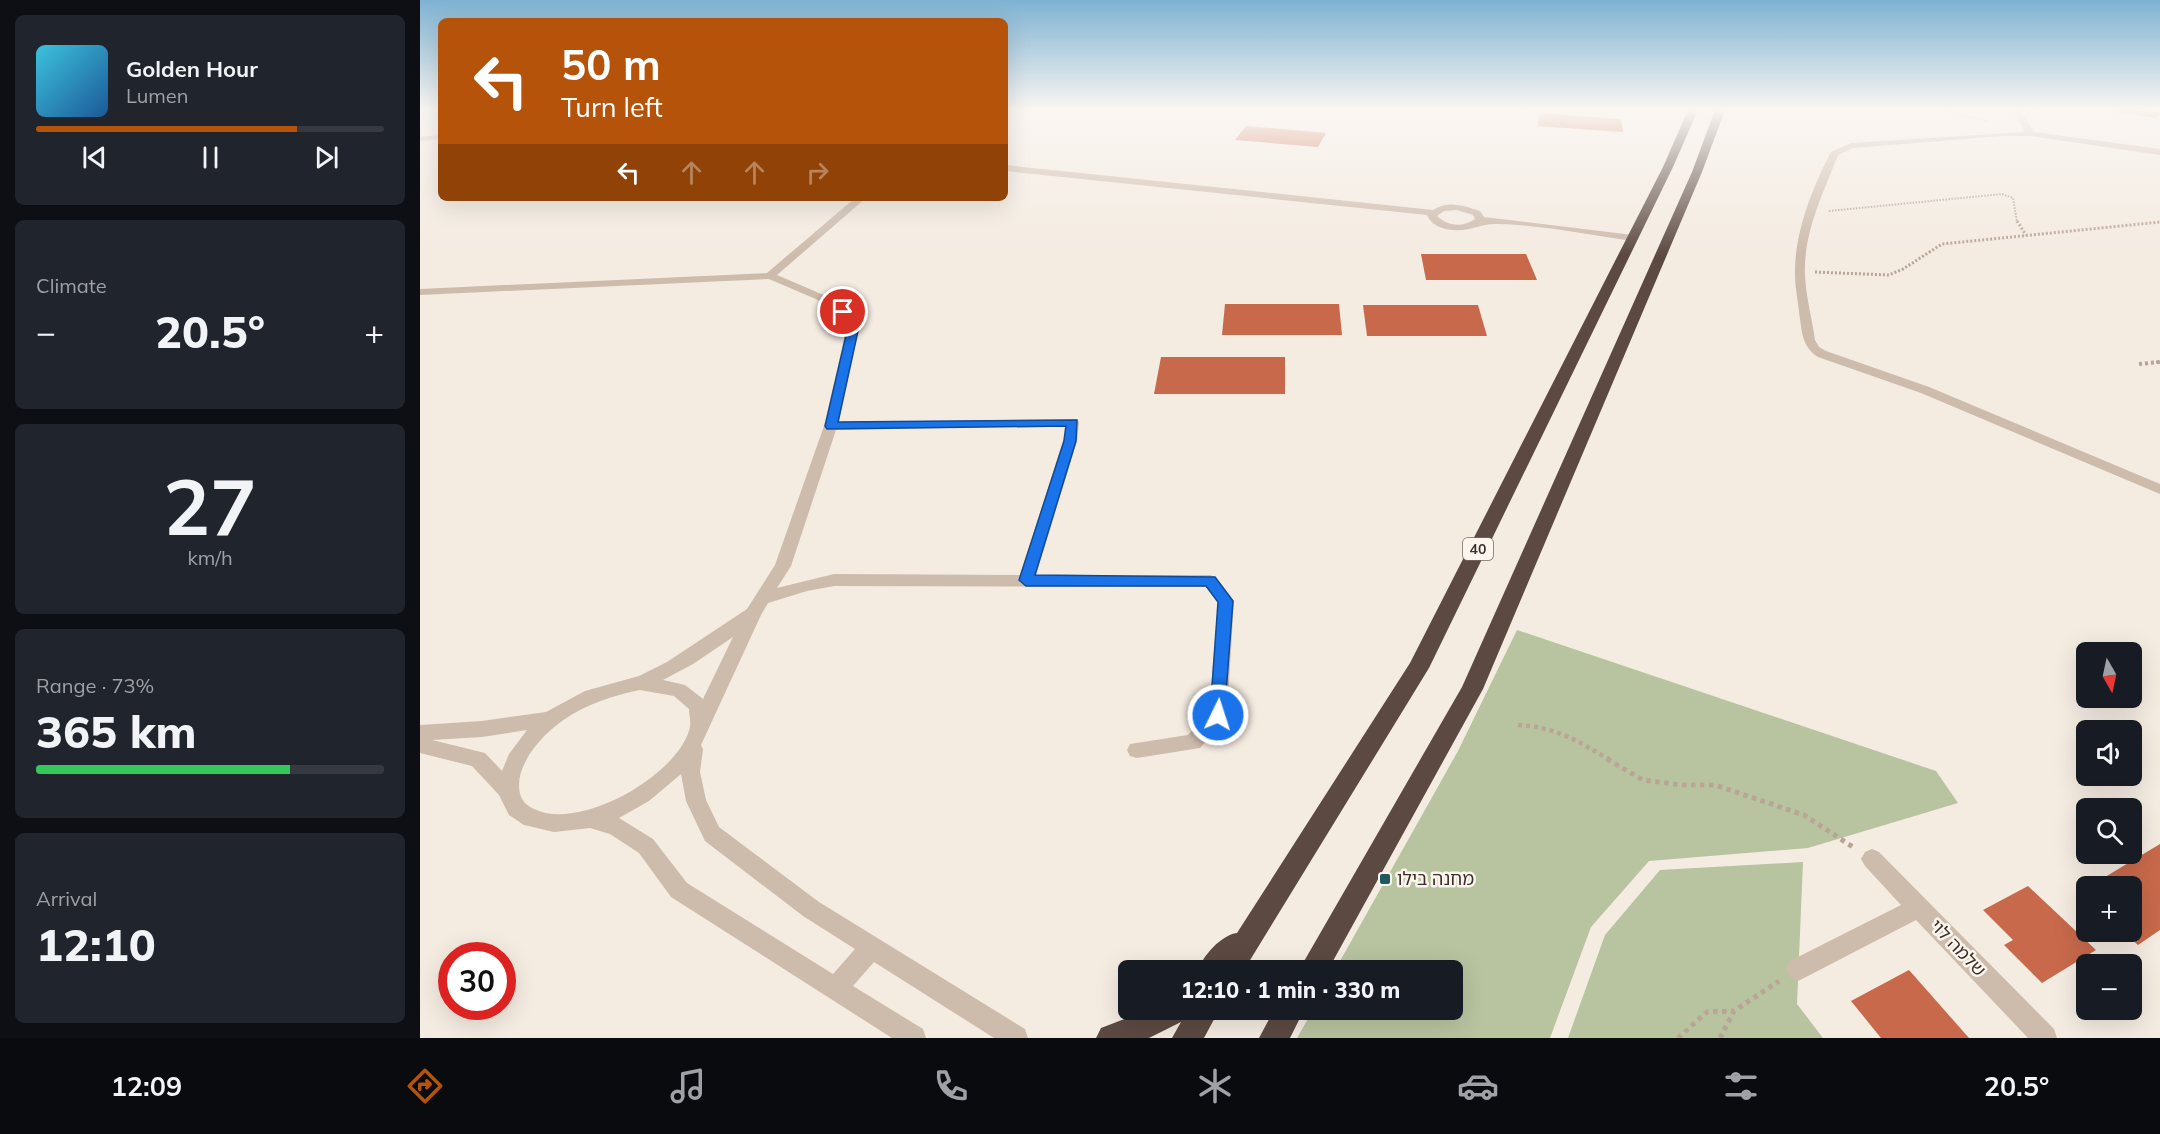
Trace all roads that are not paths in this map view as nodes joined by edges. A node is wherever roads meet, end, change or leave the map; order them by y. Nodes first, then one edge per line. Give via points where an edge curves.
1 (1670, 158) edge
2 (1702, 158) edge
3 (1832, 158) edge
4 (1008, 168) edge
5 (858, 201) edge
6 (1432, 213) junction
7 (1480, 220) junction
8 (1633, 238) junction
9 (770, 276) junction
10 (420, 292) edge
11 (831, 426) junction
12 (2160, 489) edge
13 (1026, 580) junction
14 (758, 606) junction
15 (640, 682) junction
16 (550, 719) junction
17 (700, 724) junction
18 (420, 733) edge
19 (420, 745) edge
20 (693, 746) junction
21 (1137, 750) dead end
22 (507, 790) junction
23 (591, 820) junction
24 (1872, 859) road end
25 (1919, 907) junction
26 (1263, 916) junction
27 (872, 947) junction
28 (1221, 960) edge
29 (1235, 960) edge
30 (1319, 960) edge
31 (1798, 969) road end
32 (835, 989) junction
33 (1158, 1020) edge
34 (1199, 1020) edge
35 (1284, 1020) edge
36 (914, 1038) edge
37 (1016, 1038) edge
38 (1111, 1038) edge
39 (1187, 1038) edge
40 (1274, 1038) edge
41 (2044, 1038) edge

1 - 8 highway, 40
2 - 30 highway via 1472,688
3 - 12 street via 1811,212 1800,271 1809,340 1822,354 1925,390
4 - 6 street
5 - 9 street
6 - 7 street via 1442,208 1465,208 1477,213
6 - 7 street via 1437,223 1450,227 1473,225
7 - 8 street
8 - 26 highway, 40 via 1418,668
9 - 10 street
9 - 11 street via 822,298 843,312 852,331
11 - 13 street via 1072,422 1070,441
11 - 14 street via 783,566
13 - 14 street via 834,580 806,585
13 - 21 street via 1210,581 1226,601 1218,715 1193,742
14 - 15 street via 711,646
14 - 17 street
15 - 16 street via 610,688
15 - 17 street via 667,684 687,693 697,706
16 - 18 street
16 - 22 street via 516,758
17 - 20 street
19 - 22 street via 478,759
20 - 23 street via 654,790
20 - 27 street via 690,772 696,801 712,834 811,909
22 - 23 street via 514,809 534,821 561,825
23 - 32 street via 615,826 646,846 679,890
24 - 25 street, שלמה לוי
25 - 31 street
25 - 41 street, שלמה לוי
26 - 28 highway
26 - 29 highway, 40
27 - 32 street
27 - 37 street
32 - 36 street
33 - 38 highway
34 - 39 highway
35 - 40 highway

